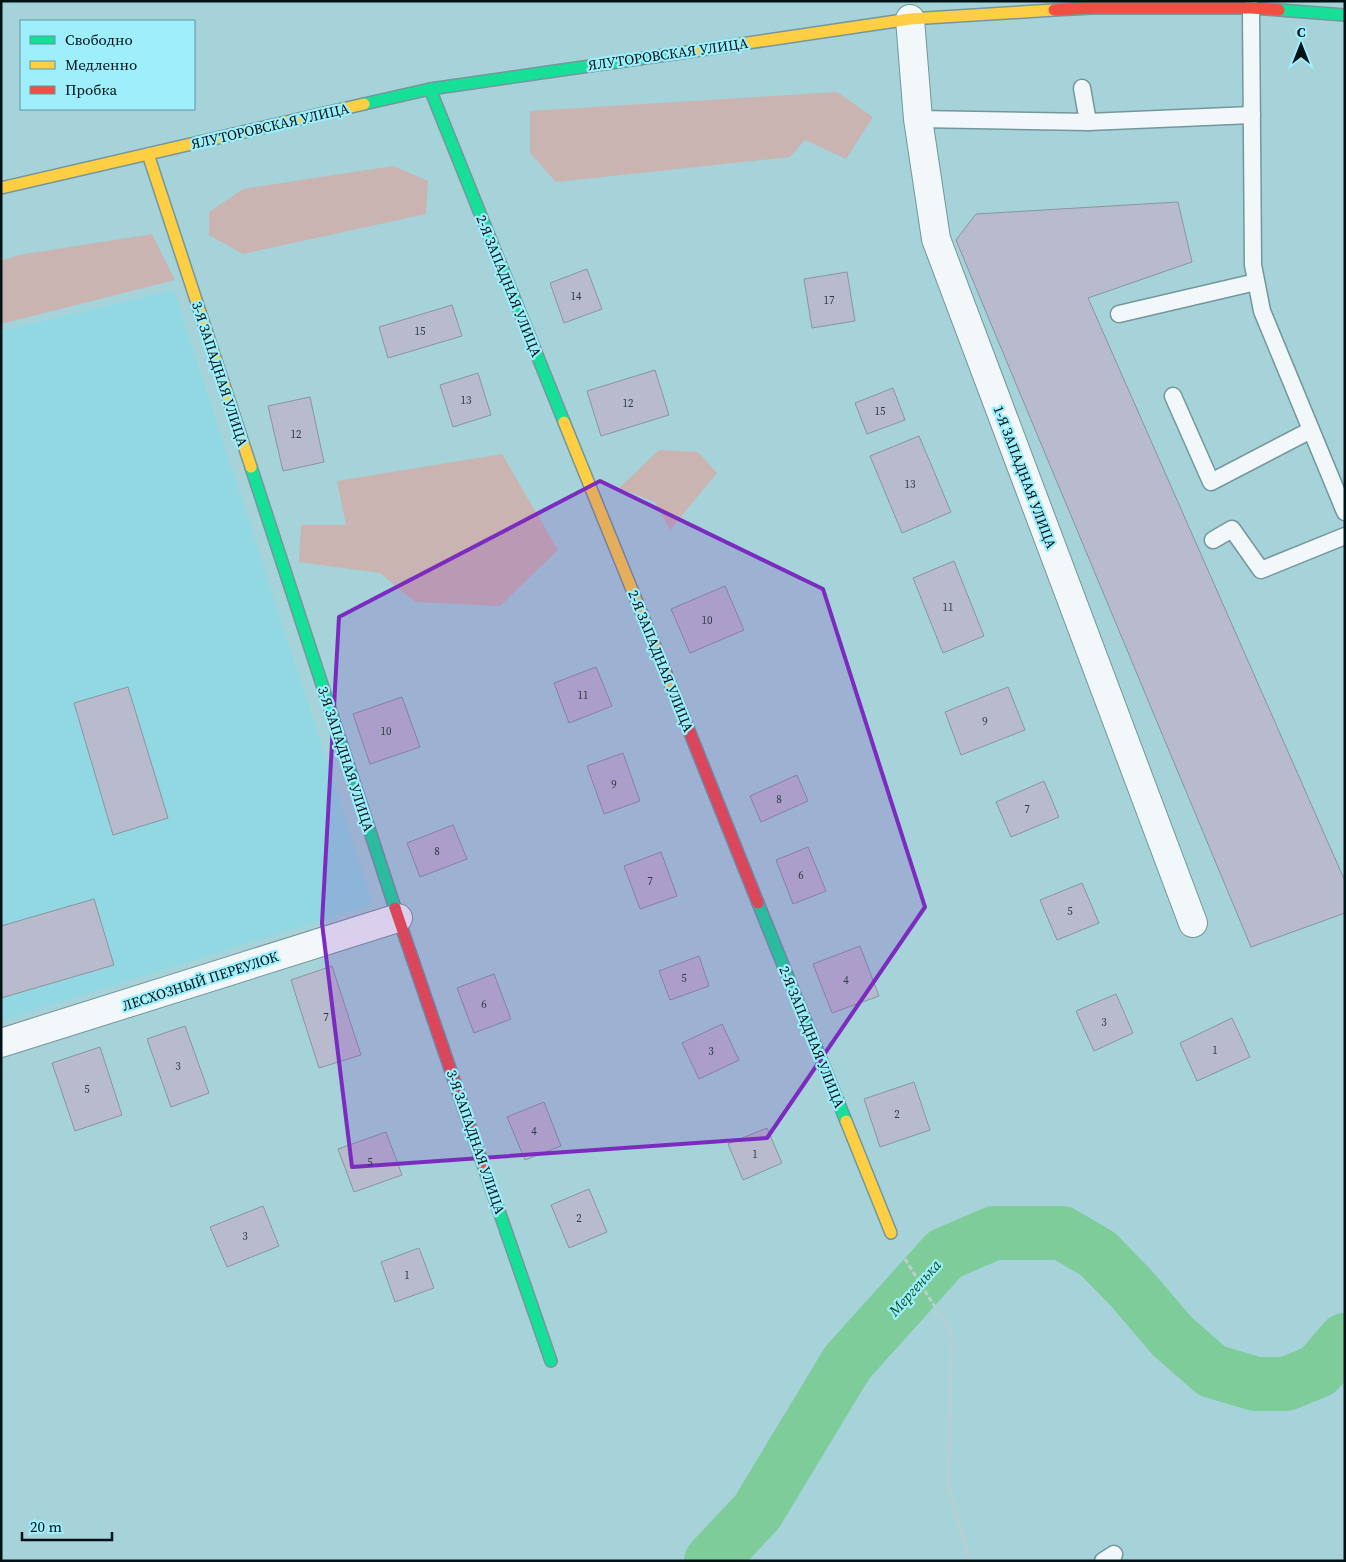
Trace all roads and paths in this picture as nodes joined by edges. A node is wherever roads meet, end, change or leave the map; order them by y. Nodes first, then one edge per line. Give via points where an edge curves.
1 (1251, 8) junction
2 (1345, 15) edge
3 (910, 19) junction
4 (1082, 88) dead end
5 (430, 89) junction
6 (1252, 115) junction
7 (918, 119) junction
8 (1088, 122) junction
9 (148, 154) junction
10 (1, 188) edge
11 (1256, 282) junction
12 (1120, 314) dead end
13 (1173, 396) dead end
14 (1311, 430) junction
15 (1345, 512) edge
16 (1345, 536) edge
17 (1213, 540) dead end
18 (398, 918) junction
19 (1193, 923) dead end
20 (1, 1043) edge
21 (891, 1233) dead end
22 (911, 1269) dead end
23 (551, 1361) dead end
24 (970, 1561) edge

1 - 2 street, ЯЛУТОРОВСКАЯ УЛИЦА
1 - 3 street, ЯЛУТОРОВСКАЯ УЛИЦА via 1091,8
1 - 6 lane
3 - 5 street, ЯЛУТОРОВСКАЯ УЛИЦА
3 - 7 street, 1-Я ЗАПАДНАЯ УЛИЦА
4 - 8 lane
5 - 9 street, ЯЛУТОРОВСКАЯ УЛИЦА
5 - 21 street, 2-Я ЗАПАДНАЯ УЛИЦА
6 - 8 lane
6 - 11 lane via 1253,265
7 - 8 lane
7 - 19 street, 1-Я ЗАПАДНАЯ УЛИЦА via 936,238
9 - 10 street, ЯЛУТОРОВСКАЯ УЛИЦА
9 - 18 street, 3-Я ЗАПАДНАЯ УЛИЦА
11 - 12 lane
11 - 14 lane via 1262,311
13 - 14 lane via 1211,482
14 - 15 lane
16 - 17 lane via 1261,570 1232,529
18 - 20 street, ЛЕСХОЗНЫЙ ПЕРЕУЛОК
18 - 23 street, 3-Я ЗАПАДНАЯ УЛИЦА
22 - 24 path via 952,1334 948,1486

